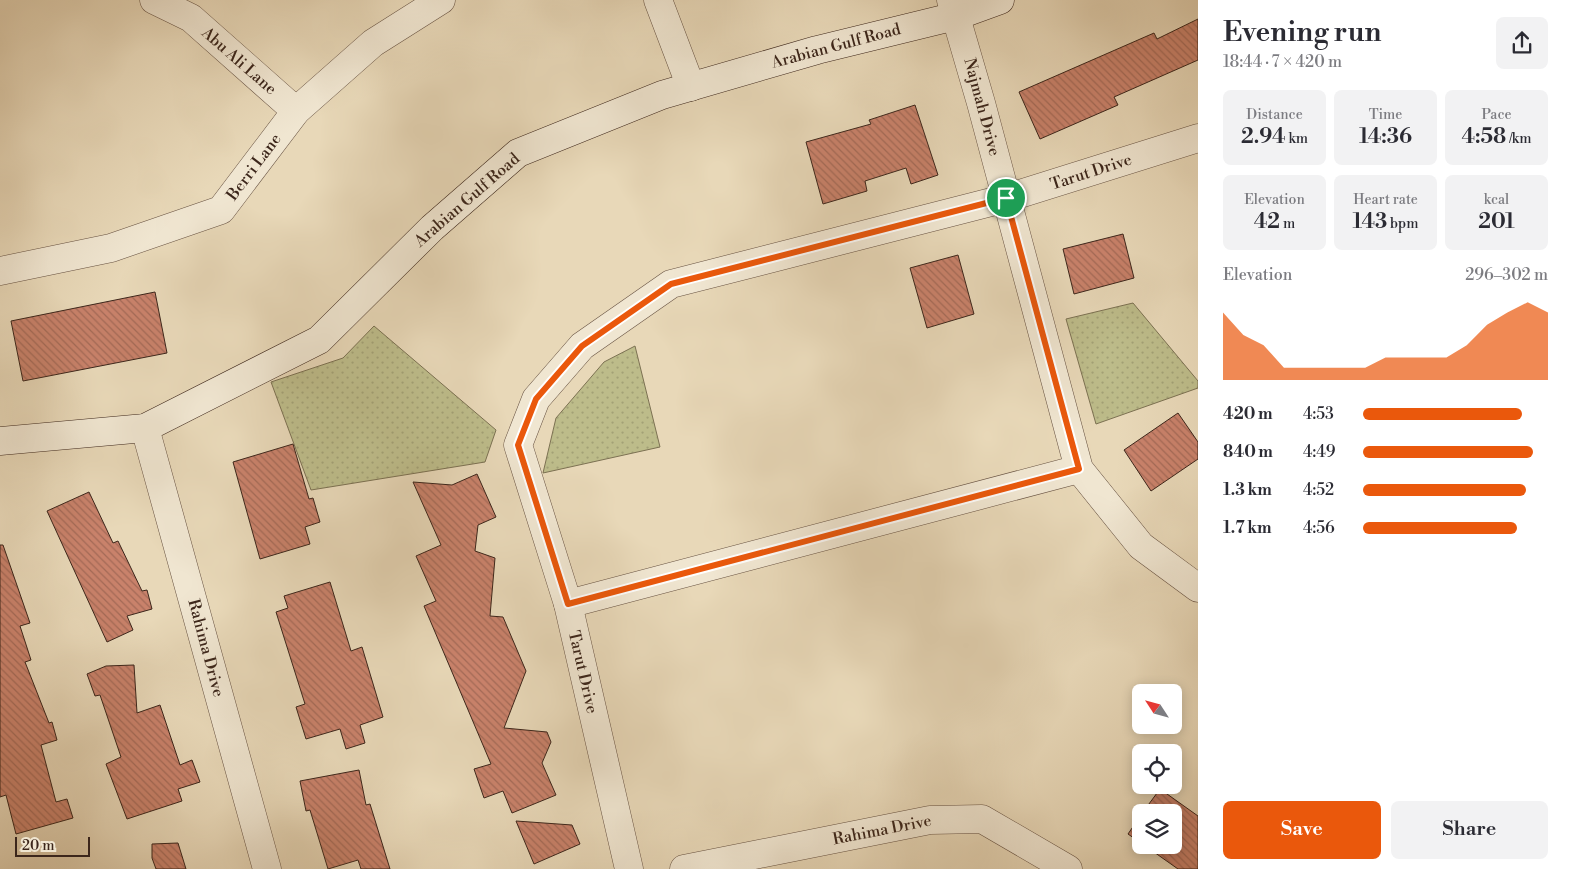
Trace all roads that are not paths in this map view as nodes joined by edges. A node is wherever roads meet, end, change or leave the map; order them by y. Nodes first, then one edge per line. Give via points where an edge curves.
1 (154, 0) edge
2 (441, 0) edge
3 (658, 0) edge
4 (1000, 0) edge
5 (954, 8) edge
6 (691, 87) junction
7 (296, 111) junction
8 (1198, 138) edge
9 (1006, 198) junction
10 (0, 272) edge
11 (145, 428) junction
12 (0, 441) edge
13 (1079, 469) junction
14 (1198, 588) edge
15 (568, 604) junction
16 (267, 869) edge
17 (629, 869) edge
18 (684, 869) edge
19 (1068, 869) edge

1 - 7 street, Abu Ali Lane via 191,18
2 - 7 street, Berri Lane via 373,43
3 - 6 street
4 - 5 street, Arabian Gulf Road
5 - 6 street, Arabian Gulf Road
5 - 9 street, Najmah Drive
6 - 11 street, Arabian Gulf Road via 662,95 518,153 432,228 319,340
7 - 10 street, Berri Lane via 221,210 110,248
8 - 9 street, Tarut Drive
9 - 13 street, Najmah Drive
9 - 15 street, Tarut Drive via 671,284 582,346 536,399 518,445
11 - 12 street, Arabian Gulf Road
11 - 16 street, Rahima Drive
13 - 14 street, Najmah Drive via 1141,546
13 - 15 street
15 - 17 street, Tarut Drive
18 - 19 street, Rahima Drive via 930,820 982,818

